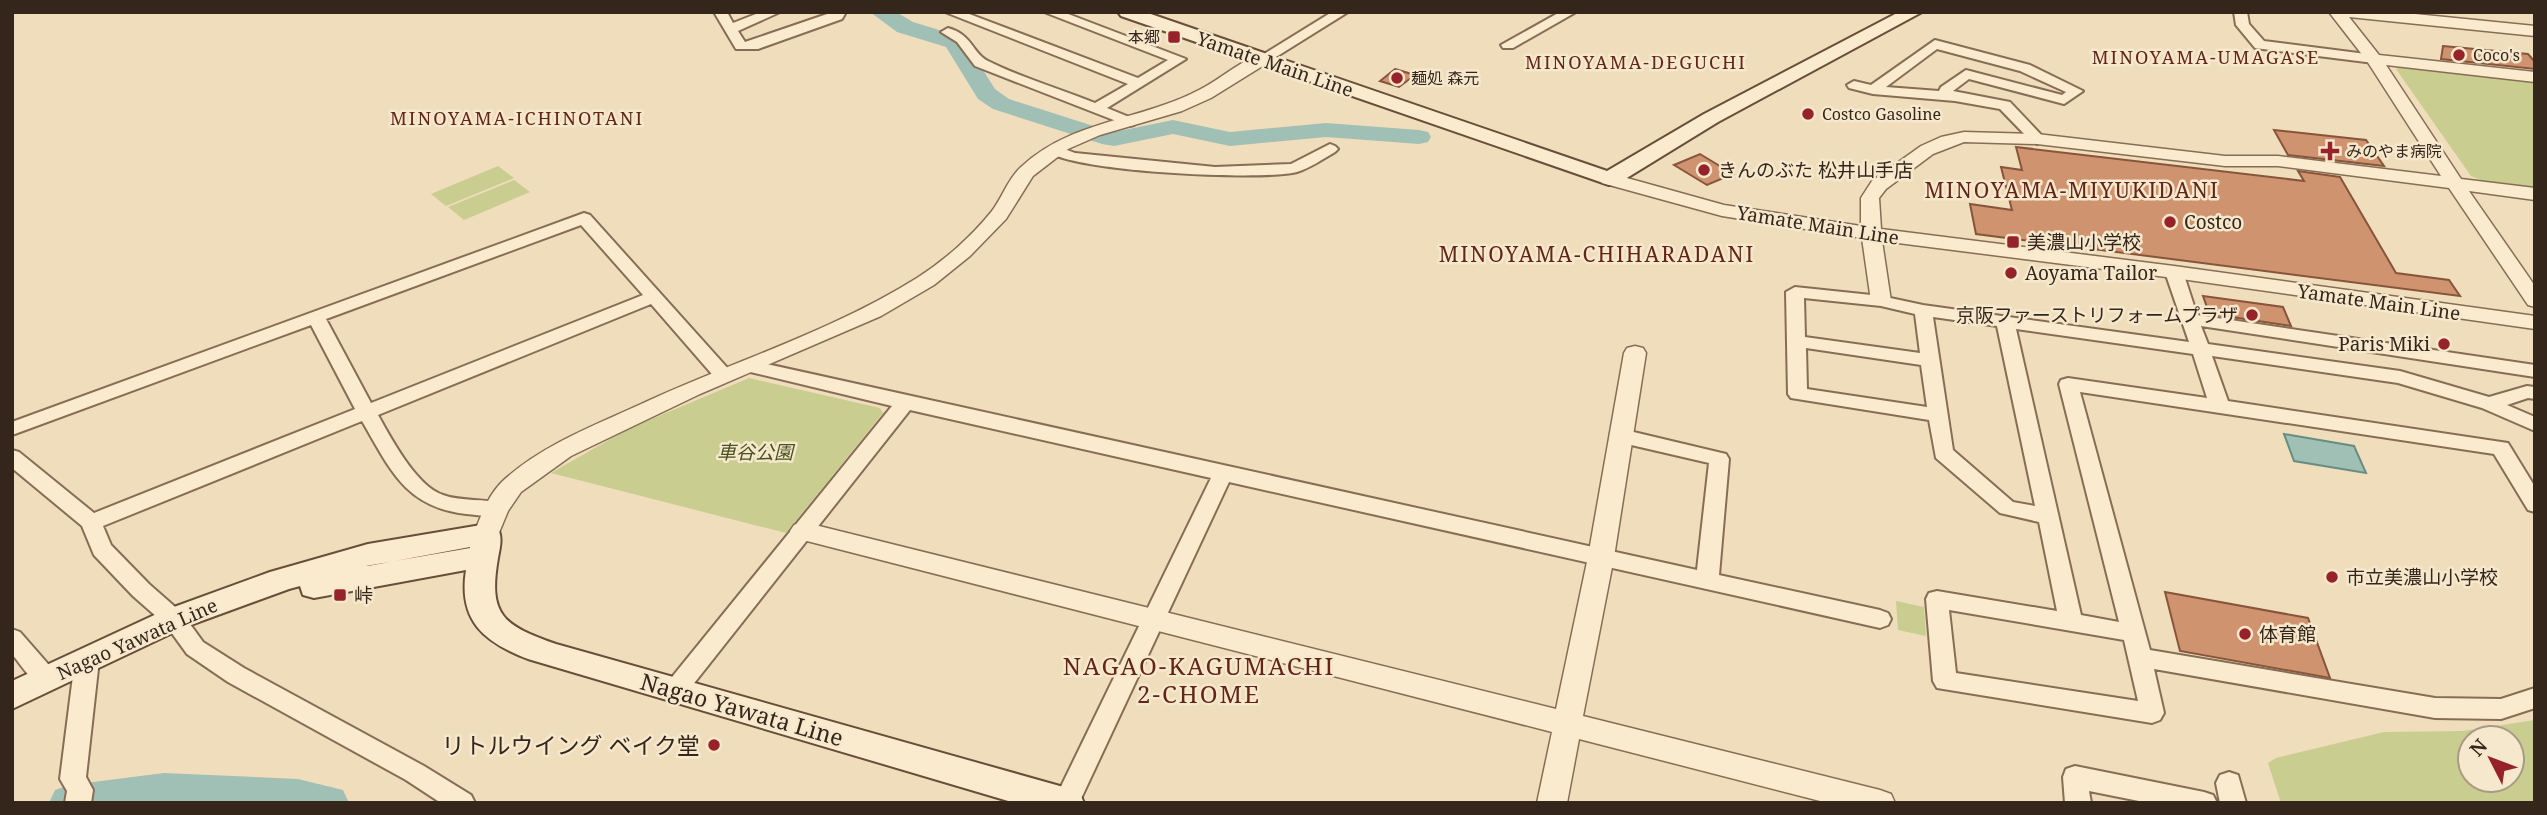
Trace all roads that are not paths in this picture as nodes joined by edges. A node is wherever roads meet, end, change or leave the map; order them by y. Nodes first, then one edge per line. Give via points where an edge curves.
1 (720, 12) edge
2 (774, 12) edge
3 (840, 12) edge
4 (951, 12) edge
5 (1051, 12) edge
6 (1127, 12) edge
7 (1342, 12) edge
8 (1570, 12) edge
9 (1913, 12) edge
10 (2240, 12) edge
11 (2337, 12) edge
12 (2346, 12) edge
13 (971, 20) junction
14 (730, 29) junction
15 (2535, 31) edge
16 (1508, 45) dead end
17 (1263, 59) junction
18 (2374, 60) junction
19 (2535, 77) edge
20 (1139, 83) junction
21 (1854, 85) dead end
22 (1873, 90) junction
23 (1947, 96) junction
24 (1097, 108) junction
25 (1129, 122) junction
26 (2037, 139) junction
27 (1330, 149) dead end
28 (1054, 150) junction
29 (1609, 179) junction
30 (2455, 184) junction
31 (2535, 194) edge
32 (1871, 235) junction
33 (2174, 272) junction
34 (654, 297) junction
35 (1881, 301) junction
36 (2535, 301) edge
37 (1923, 310) junction
38 (316, 317) junction
39 (2190, 319) junction
40 (2005, 320) junction
41 (2535, 323) edge
42 (1797, 341) junction
43 (2201, 350) junction
44 (1635, 353) dead end
45 (1930, 360) junction
46 (749, 366) junction
47 (2535, 370) edge
48 (723, 376) junction
49 (2535, 393) edge
50 (905, 403) junction
51 (2489, 404) junction
52 (2220, 407) junction
53 (366, 412) junction
54 (1937, 415) junction
55 (2535, 425) edge
56 (12, 429) edge
57 (1621, 436) junction
58 (12, 457) edge
59 (1223, 474) junction
60 (2535, 505) edge
61 (2048, 516) junction
62 (91, 522) junction
63 (803, 531) junction
64 (489, 533) junction
65 (1601, 557) junction
66 (1707, 581) junction
67 (1880, 619) dead end
68 (1156, 620) junction
69 (2071, 622) junction
70 (178, 625) junction
71 (2134, 633) junction
72 (12, 638) edge
73 (2140, 657) junction
74 (87, 668) junction
75 (47, 679) junction
76 (676, 689) junction
77 (12, 696) edge
78 (2535, 698) edge
79 (12, 712) edge
80 (1567, 723) junction
81 (79, 797) edge
82 (462, 803) edge
83 (1066, 803) edge
84 (1552, 803) edge
85 (1880, 803) edge
86 (2078, 803) edge
87 (2204, 803) edge

1 - 14 street
2 - 14 street
3 - 14 street via 753,46 741,46
4 - 13 street
5 - 20 street via 1179,59
6 - 17 main road, Yamate Main Line
7 - 17 street
8 - 16 street
9 - 29 main road via 1722,112
10 - 18 street via 2243,25 2260,45
11 - 18 street
12 - 15 street
13 - 20 street
13 - 24 street via 948,32 962,38 980,63
17 - 25 street via 1205,94
17 - 29 main road, Yamate Main Line
18 - 19 street
18 - 30 street
20 - 24 street
21 - 22 street
22 - 23 street
22 - 23 street via 1935,44 2025,68 2076,91 2064,100 1966,75 1946,90
23 - 26 street via 2005,105
24 - 25 street
25 - 28 street
26 - 30 street via 2225,161 2278,161
26 - 32 street via 1964,137 1927,150 1879,185 1870,198
27 - 28 street via 1294,168 1215,172 1073,158
28 - 46 street via 1026,172 990,225 927,281 874,312
29 - 32 street, Yamate Main Line via 1722,210
30 - 31 street
30 - 36 street
32 - 33 street, Yamate Main Line
32 - 35 street
33 - 39 street
33 - 41 street, Yamate Main Line
34 - 38 street via 584,218
34 - 48 street
34 - 53 street
35 - 37 street
35 - 42 street via 1795,292
37 - 40 street
37 - 45 street
38 - 53 street
38 - 56 street
39 - 43 street
39 - 47 street
40 - 43 street
40 - 61 street
42 - 45 street
42 - 54 street via 1798,394
43 - 51 street via 2400,377
43 - 52 street
44 - 57 street
45 - 54 street
46 - 48 street
46 - 50 street
48 - 64 street via 563,450 512,486
49 - 51 street
50 - 59 street
50 - 63 street
51 - 55 street
52 - 60 street via 2501,448
52 - 71 street via 2068,384
53 - 62 street
53 - 64 street via 418,490
54 - 61 street via 1942,453 2007,508
57 - 65 street
57 - 66 street via 1719,458
58 - 62 street
59 - 65 street
59 - 68 street
61 - 69 street
62 - 70 street via 102,549
63 - 68 street
63 - 76 street
64 - 70 main road, Nagao Yawata Line
64 - 76 main road, Nagao Yawata Line via 478,592 487,620 512,641
65 - 66 street
65 - 80 street
66 - 67 street
68 - 80 street
68 - 83 street
69 - 71 street
69 - 73 street via 1937,599 1945,681 2152,713
70 - 74 main road, Nagao Yawata Line
70 - 82 street via 195,648 236,675
71 - 73 street
72 - 75 street
73 - 78 street via 2434,708 2501,709
74 - 75 main road, Nagao Yawata Line
74 - 79 main road, Nagao Yawata Line
74 - 81 street via 74,779
75 - 77 main road, Nagao Yawata Line
76 - 83 main road, Nagao Yawata Line
80 - 84 street
80 - 85 street
86 - 87 street via 2075,777

